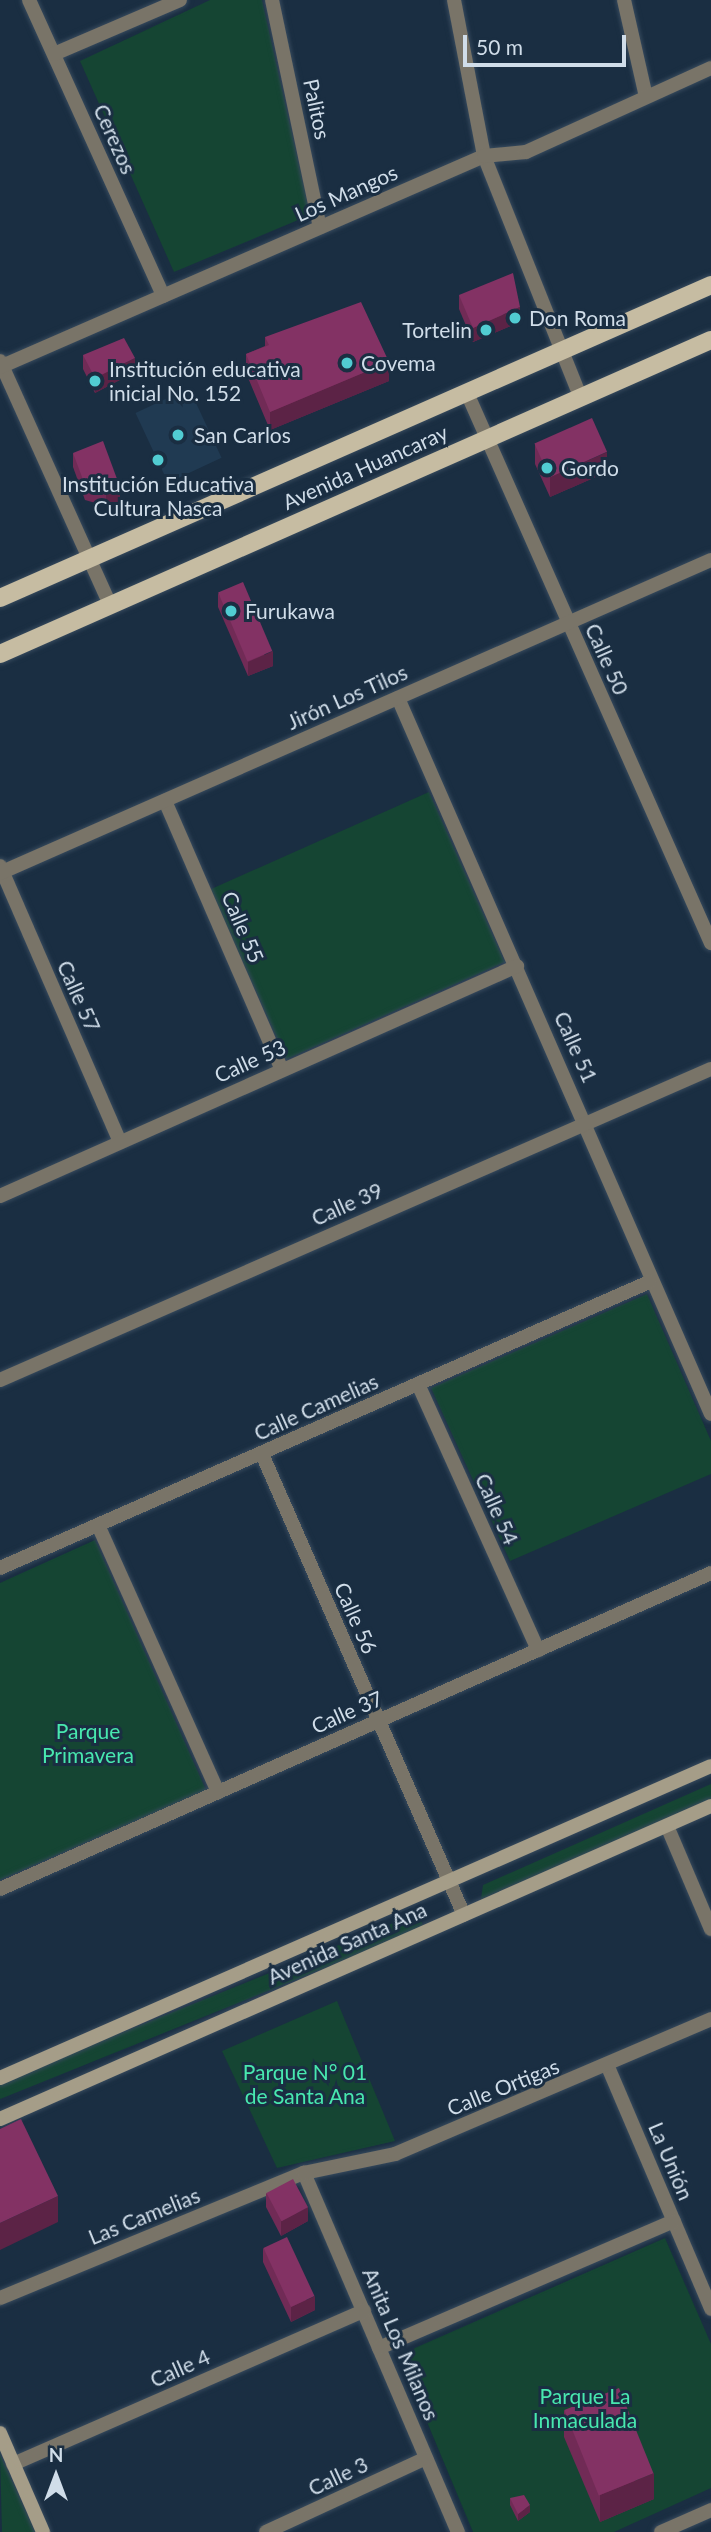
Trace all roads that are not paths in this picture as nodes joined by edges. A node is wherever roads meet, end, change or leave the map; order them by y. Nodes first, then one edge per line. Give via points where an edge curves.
1 (29, 0) edge
2 (180, 0) edge
3 (272, 0) edge
4 (454, 0) edge
5 (624, 0) edge
6 (54, 54) junction
7 (711, 68) edge
8 (646, 97) junction
9 (484, 156) junction
10 (320, 227) junction
11 (711, 285) edge
12 (163, 296) junction
13 (711, 340) edge
14 (561, 351) junction
15 (1, 364) edge
16 (467, 393) junction
17 (581, 398) junction
18 (486, 439) junction
19 (89, 559) junction
20 (711, 560) edge
21 (0, 598) edge
22 (110, 605) junction
23 (568, 623) junction
24 (0, 653) edge
25 (398, 698) junction
26 (165, 801) junction
27 (1, 871) edge
28 (711, 943) edge
29 (517, 966) junction
30 (711, 1069) edge
31 (282, 1070) junction
32 (586, 1122) junction
33 (120, 1142) junction
34 (0, 1196) edge
35 (649, 1282) junction
36 (0, 1380) edge
37 (418, 1384) junction
38 (711, 1414) edge
39 (262, 1454) junction
40 (98, 1525) junction
41 (0, 1568) edge
42 (711, 1573) edge
43 (538, 1650) junction
44 (378, 1721) junction
45 (711, 1766) edge
46 (218, 1792) junction
47 (711, 1806) edge
48 (667, 1826) junction
49 (448, 1881) junction
50 (0, 1889) edge
51 (464, 1915) junction
52 (711, 1929) edge
53 (711, 2019) edge
54 (608, 2067) junction
55 (0, 2078) edge
56 (0, 2119) edge
57 (304, 2173) junction
58 (674, 2221) junction
59 (0, 2298) edge
60 (711, 2309) edge
61 (364, 2311) junction
62 (379, 2348) junction
63 (0, 2433) edge
64 (426, 2458) junction
65 (13, 2463) junction
66 (711, 2510) edge
67 (43, 2532) edge
68 (267, 2532) edge
69 (458, 2532) edge
70 (661, 2532) edge

1 - 6 street, Cerezos
2 - 6 street
3 - 10 street, Palitos
4 - 9 street
5 - 8 street
6 - 12 street, Cerezos
7 - 8 street, Los Mangos
8 - 9 street, Los Mangos via 526,152
9 - 10 street, Los Mangos
9 - 14 street
10 - 12 street, Los Mangos
11 - 14 main road, Avenida Huancaray
12 - 15 street, Los Mangos
13 - 17 main road, Avenida Huancaray
14 - 16 main road, Avenida Huancaray
14 - 17 street
15 - 19 street
16 - 18 street, Calle 50
16 - 19 main road, Avenida Huancaray
17 - 18 main road, Avenida Huancaray
18 - 22 main road, Avenida Huancaray
18 - 23 street, Calle 50
19 - 21 main road, Avenida Huancaray
19 - 22 street
20 - 23 street, Jirón Los Tilos
22 - 24 main road, Avenida Huancaray
23 - 25 street, Jirón Los Tilos
23 - 28 street, Calle 50
25 - 26 street, Jirón Los Tilos
25 - 29 street, Calle 51
26 - 27 street, Jirón Los Tilos
26 - 31 street, Calle 55
27 - 33 street, Calle 57
29 - 31 street, Calle 53
29 - 32 street, Calle 51
30 - 32 street, Calle 39
31 - 33 street, Calle 53
32 - 35 street, Calle 51
32 - 36 street, Calle 39
33 - 34 street, Calle 53
35 - 37 street, Calle Camelias
35 - 38 street, Calle 51
37 - 39 street, Calle Camelias
37 - 43 street, Calle 54
39 - 40 street, Calle Camelias
39 - 44 street, Calle 56
40 - 41 street, Calle Camelias
40 - 46 street
42 - 43 street, Calle 37
43 - 44 street, Calle 37
44 - 46 street, Calle 37
44 - 49 street, Calle 56
45 - 49 street, Avenida Santa Ana
46 - 50 street, Calle 37
47 - 48 street, Avenida Santa Ana
48 - 51 street, Avenida Santa Ana
48 - 52 street
49 - 51 street, Calle 56
49 - 55 street, Avenida Santa Ana
51 - 56 street, Avenida Santa Ana
53 - 54 street, Calle Ortigas
54 - 57 street, Calle Ortigas via 395,2154
54 - 58 street, La Unión
57 - 59 street, Las Camelias
57 - 61 street, Anita Los Milanos
58 - 60 street, La Unión
58 - 62 street
61 - 62 street, Anita Los Milanos
61 - 65 street, Calle 4
62 - 64 street, Anita Los Milanos
63 - 65 street
64 - 68 street, Calle 3
64 - 69 street, Anita Los Milanos
65 - 67 street
66 - 70 street

